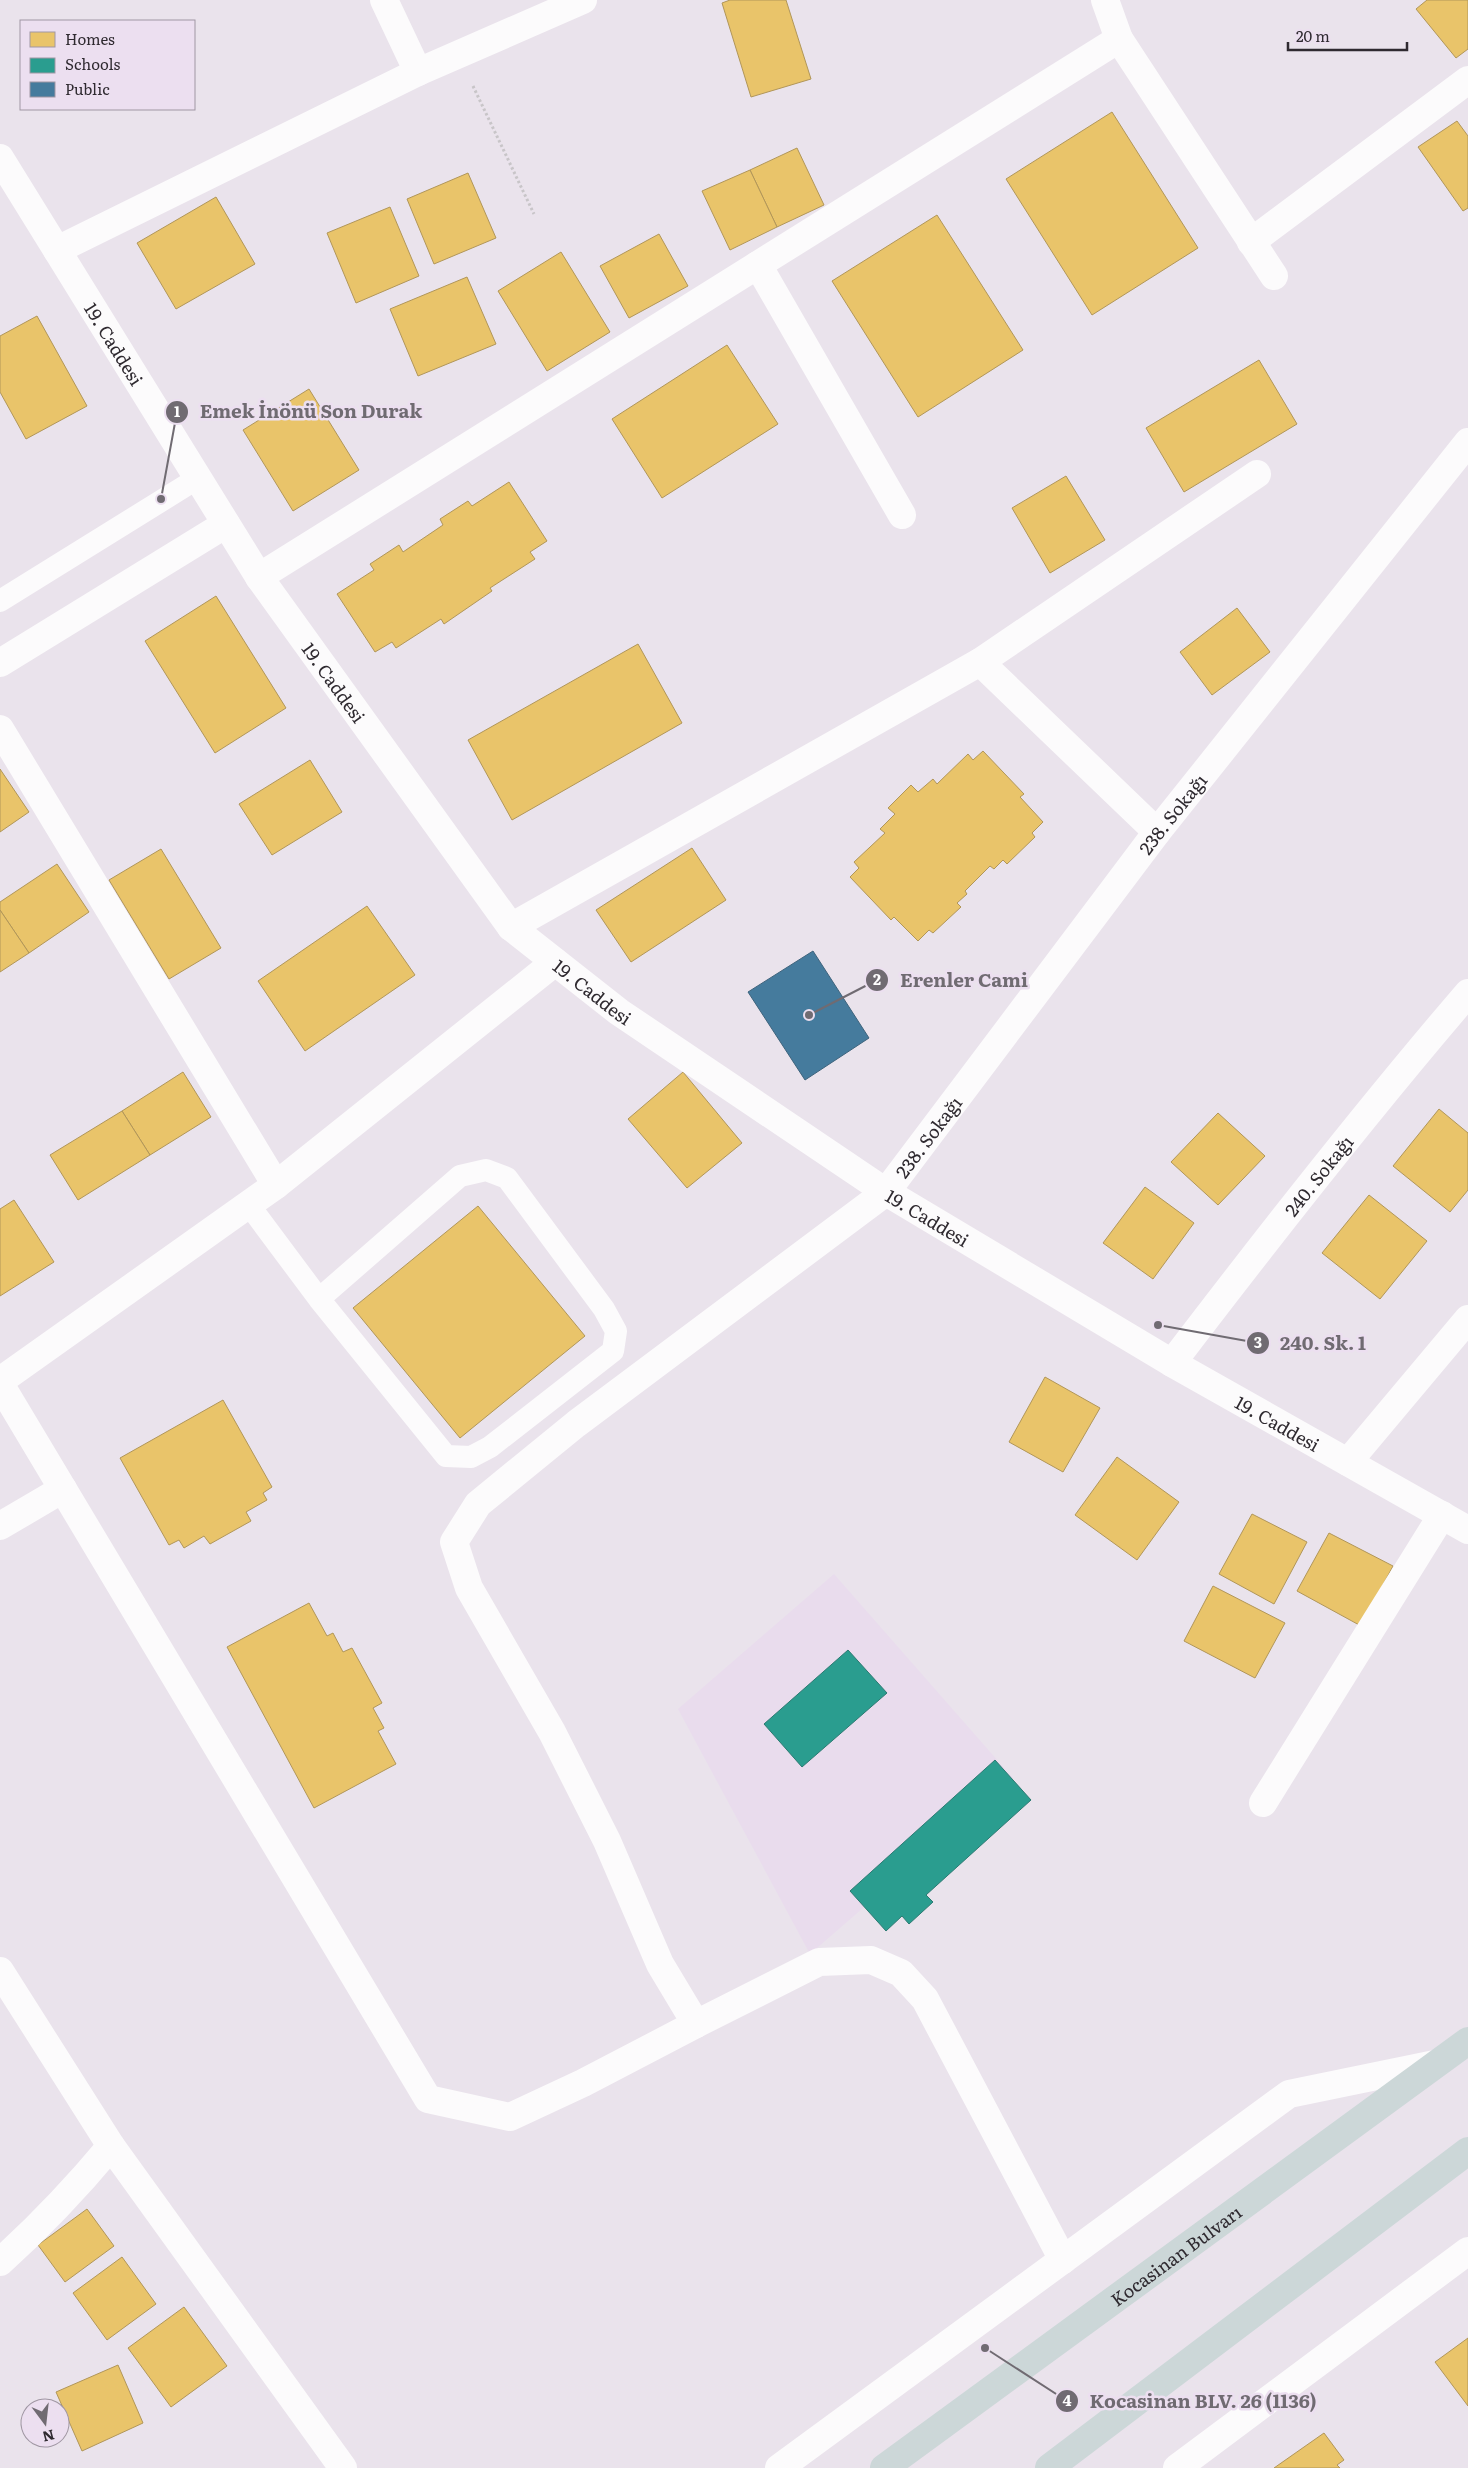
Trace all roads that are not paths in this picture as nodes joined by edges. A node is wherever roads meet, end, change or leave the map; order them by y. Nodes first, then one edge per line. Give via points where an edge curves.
1 (384, 0) edge
2 (582, 0) edge
3 (1104, 0) edge
4 (1119, 39) junction
5 (418, 72) junction
6 (1468, 80) edge
7 (0, 158) edge
8 (1251, 242) junction
9 (58, 250) junction
10 (758, 265) junction
11 (1274, 276) dead end
12 (1468, 442) edge
13 (1257, 474) dead end
14 (198, 478) junction
15 (902, 515) dead end
16 (226, 524) junction
17 (259, 577) junction
18 (0, 602) edge
19 (980, 662) junction
20 (0, 663) edge
21 (0, 729) edge
22 (1157, 832) junction
23 (511, 927) junction
24 (556, 962) junction
25 (1468, 993) edge
26 (276, 1186) junction
27 (886, 1192) junction
28 (249, 1205) junction
29 (318, 1299) junction
30 (1468, 1319) edge
31 (1172, 1363) junction
32 (0, 1383) edge
33 (1348, 1462) junction
34 (63, 1489) junction
35 (1442, 1515) junction
36 (0, 1526) edge
37 (1468, 1530) edge
38 (1262, 1803) dead end
39 (0, 1971) edge
40 (696, 2024) junction
41 (1468, 2041) edge
42 (1436, 2064) junction
43 (111, 2146) junction
44 (1468, 2151) edge
45 (1468, 2251) edge
46 (1063, 2260) junction
47 (0, 2262) edge
48 (343, 2468) edge
49 (779, 2468) edge
50 (884, 2468) edge
51 (1049, 2468) edge
52 (1177, 2468) edge

1 - 5 street
2 - 5 street
3 - 4 street
4 - 8 street
4 - 10 street
5 - 9 street
6 - 8 street
7 - 9 street, 19. Caddesi
8 - 11 street
9 - 14 street, 19. Caddesi
10 - 15 street
10 - 17 street
12 - 22 street, 238. Sokağı
13 - 19 street
14 - 16 street, 19. Caddesi
14 - 18 lane
16 - 17 street, 19. Caddesi
16 - 20 street
17 - 23 street, 19. Caddesi
19 - 22 street
19 - 23 street
21 - 26 street
22 - 27 street, 238. Sokağı
23 - 24 street, 19. Caddesi
24 - 26 street
24 - 27 street, 19. Caddesi via 619,1012
25 - 31 street, 240. Sokağı via 1380,1096
26 - 28 street
27 - 31 street, 19. Caddesi
27 - 40 street, 238. Sokağı via 576,1424 478,1504 454,1542 469,1588 552,1732 607,1841 660,1964
28 - 29 lane
28 - 32 street
29 - 29 lane via 446,1456 472,1457 490,1447 613,1351 616,1331 507,1178 486,1170 460,1176
30 - 33 street
31 - 33 street, 19. Caddesi
32 - 34 street
33 - 35 street, 19. Caddesi
34 - 36 street
34 - 40 street via 428,2099 510,2117
35 - 37 street, 19. Caddesi
35 - 38 street
39 - 43 street
40 - 46 street via 819,1962 871,1960 901,1974 925,1999
41 - 42 highway, Kocasinan Bulvarı
42 - 46 street via 1290,2094
42 - 50 highway, Kocasinan Bulvarı
43 - 47 street via 36,2230
43 - 48 street
44 - 51 highway
45 - 52 street
46 - 49 street

